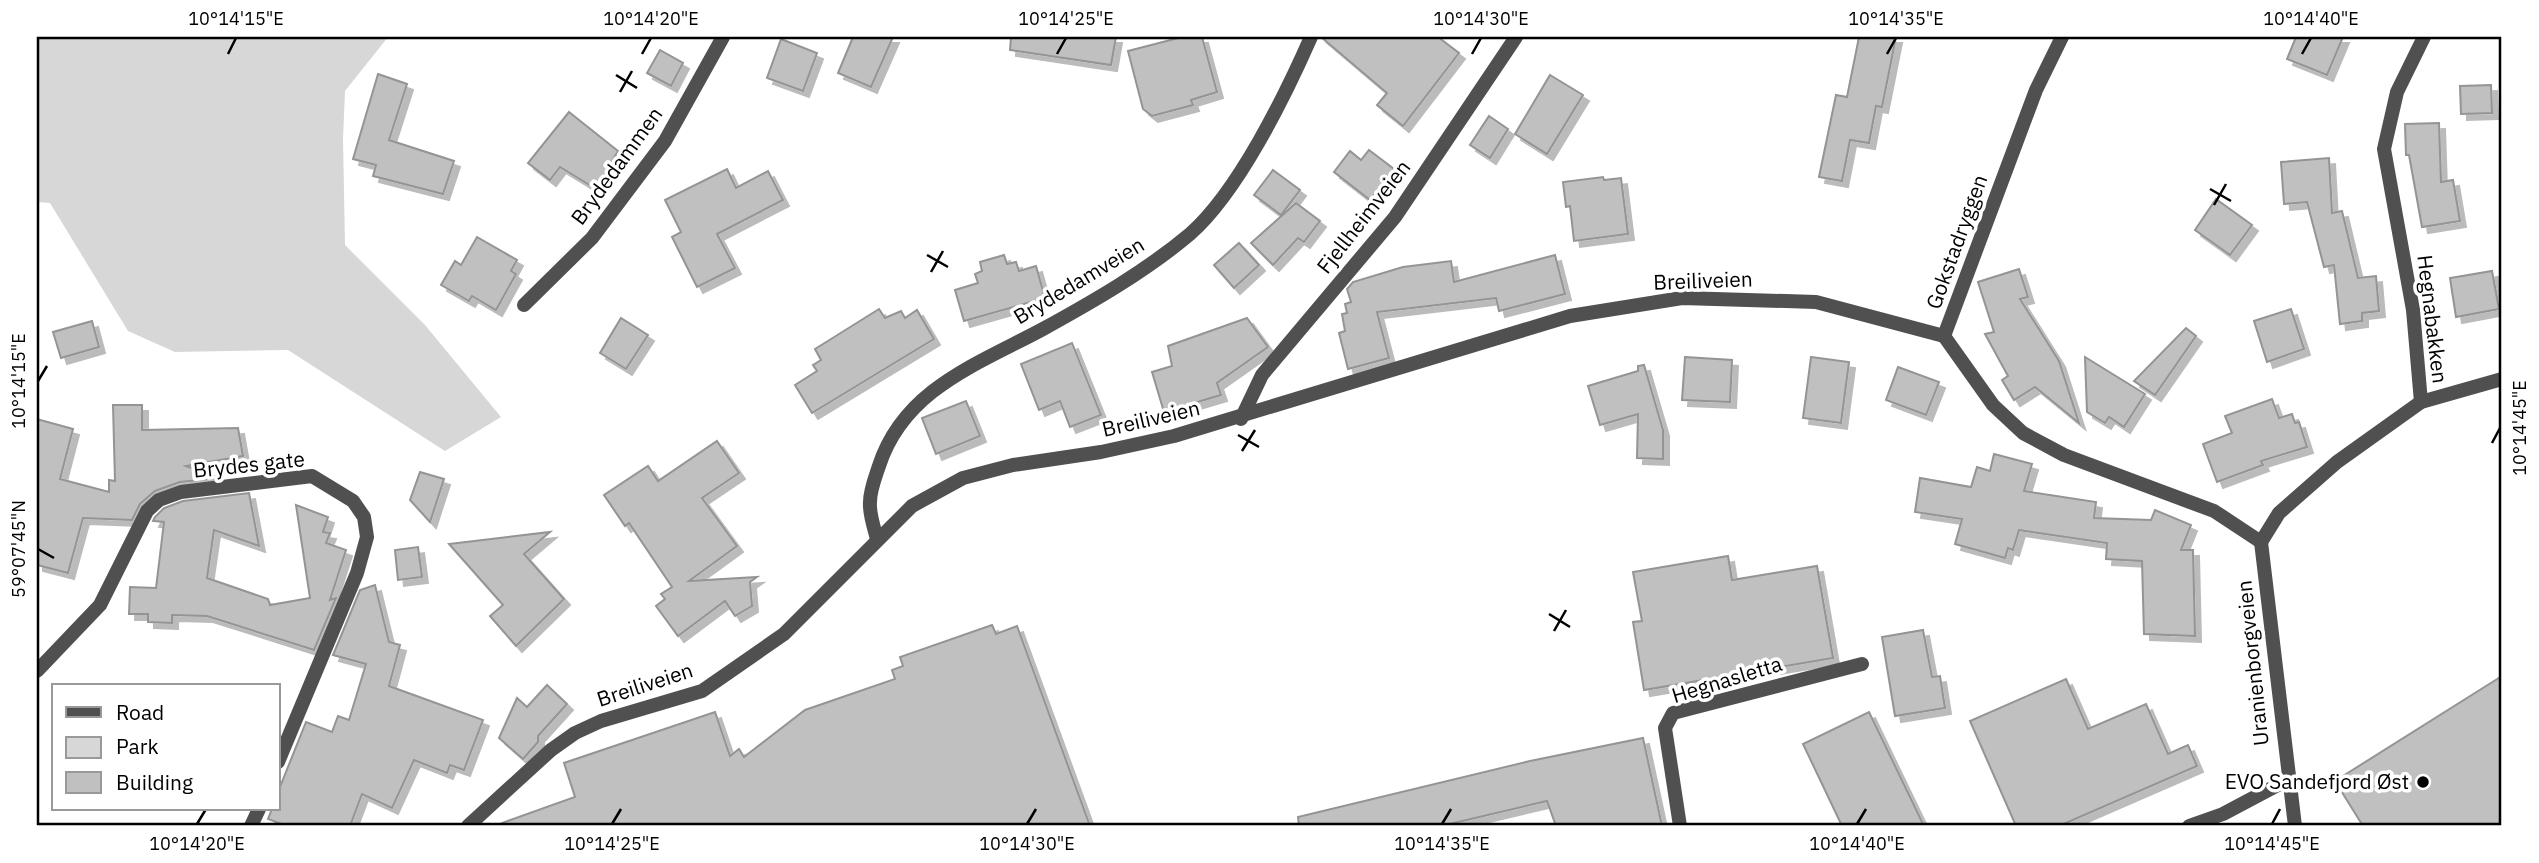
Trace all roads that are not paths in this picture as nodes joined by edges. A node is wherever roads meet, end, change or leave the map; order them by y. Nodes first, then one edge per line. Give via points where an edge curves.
1 (723, 37) edge
2 (1311, 37) edge
3 (1516, 37) edge
4 (2062, 37) edge
5 (2424, 37) edge
6 (524, 305) dead end
7 (1944, 336) junction
8 (2502, 379) edge
9 (2421, 402) junction
10 (1241, 419) junction
11 (877, 538) junction
12 (2261, 542) junction
13 (1862, 664) dead end
14 (37, 671) edge
15 (280, 757) edge
16 (2287, 780) junction
17 (259, 810) edge
18 (251, 826) edge
19 (468, 826) edge
20 (1680, 826) edge
21 (2189, 826) edge
22 (2295, 826) edge

1 - 6 street, Brydedammen via 665,141 592,238
2 - 11 street, Brydedamveien via 1251,154 1221,202 1191,233 1082,307 943,381 917,402 882,455 872,487 869,504
3 - 10 street, Fjellheimveien via 1395,216 1262,375
4 - 7 street, Gokstadryggen via 2036,90
5 - 9 street, Hegnabakken via 2397,92 2384,149 2413,310
7 - 10 street, Breiliveien via 1816,302 1682,298 1570,316
7 - 12 street, Gokstadryggen via 1993,405 2023,433 2064,455 2214,511
8 - 9 street
9 - 12 street, Hegnabakken via 2337,462 2279,513
10 - 11 street, Breiliveien via 963,478 912,506
11 - 19 street, Breiliveien via 774,641 702,691 575,733
12 - 16 street, Uranienborgveien
13 - 20 street, Hegnasletta via 1673,713 1665,728
14 - 15 street, Brydes gate via 100,605 147,512 159,500 181,492 312,476 353,500 364,517 367,537 357,573
16 - 21 street via 2224,814
16 - 22 street, Uranienborgveien
17 - 18 street

